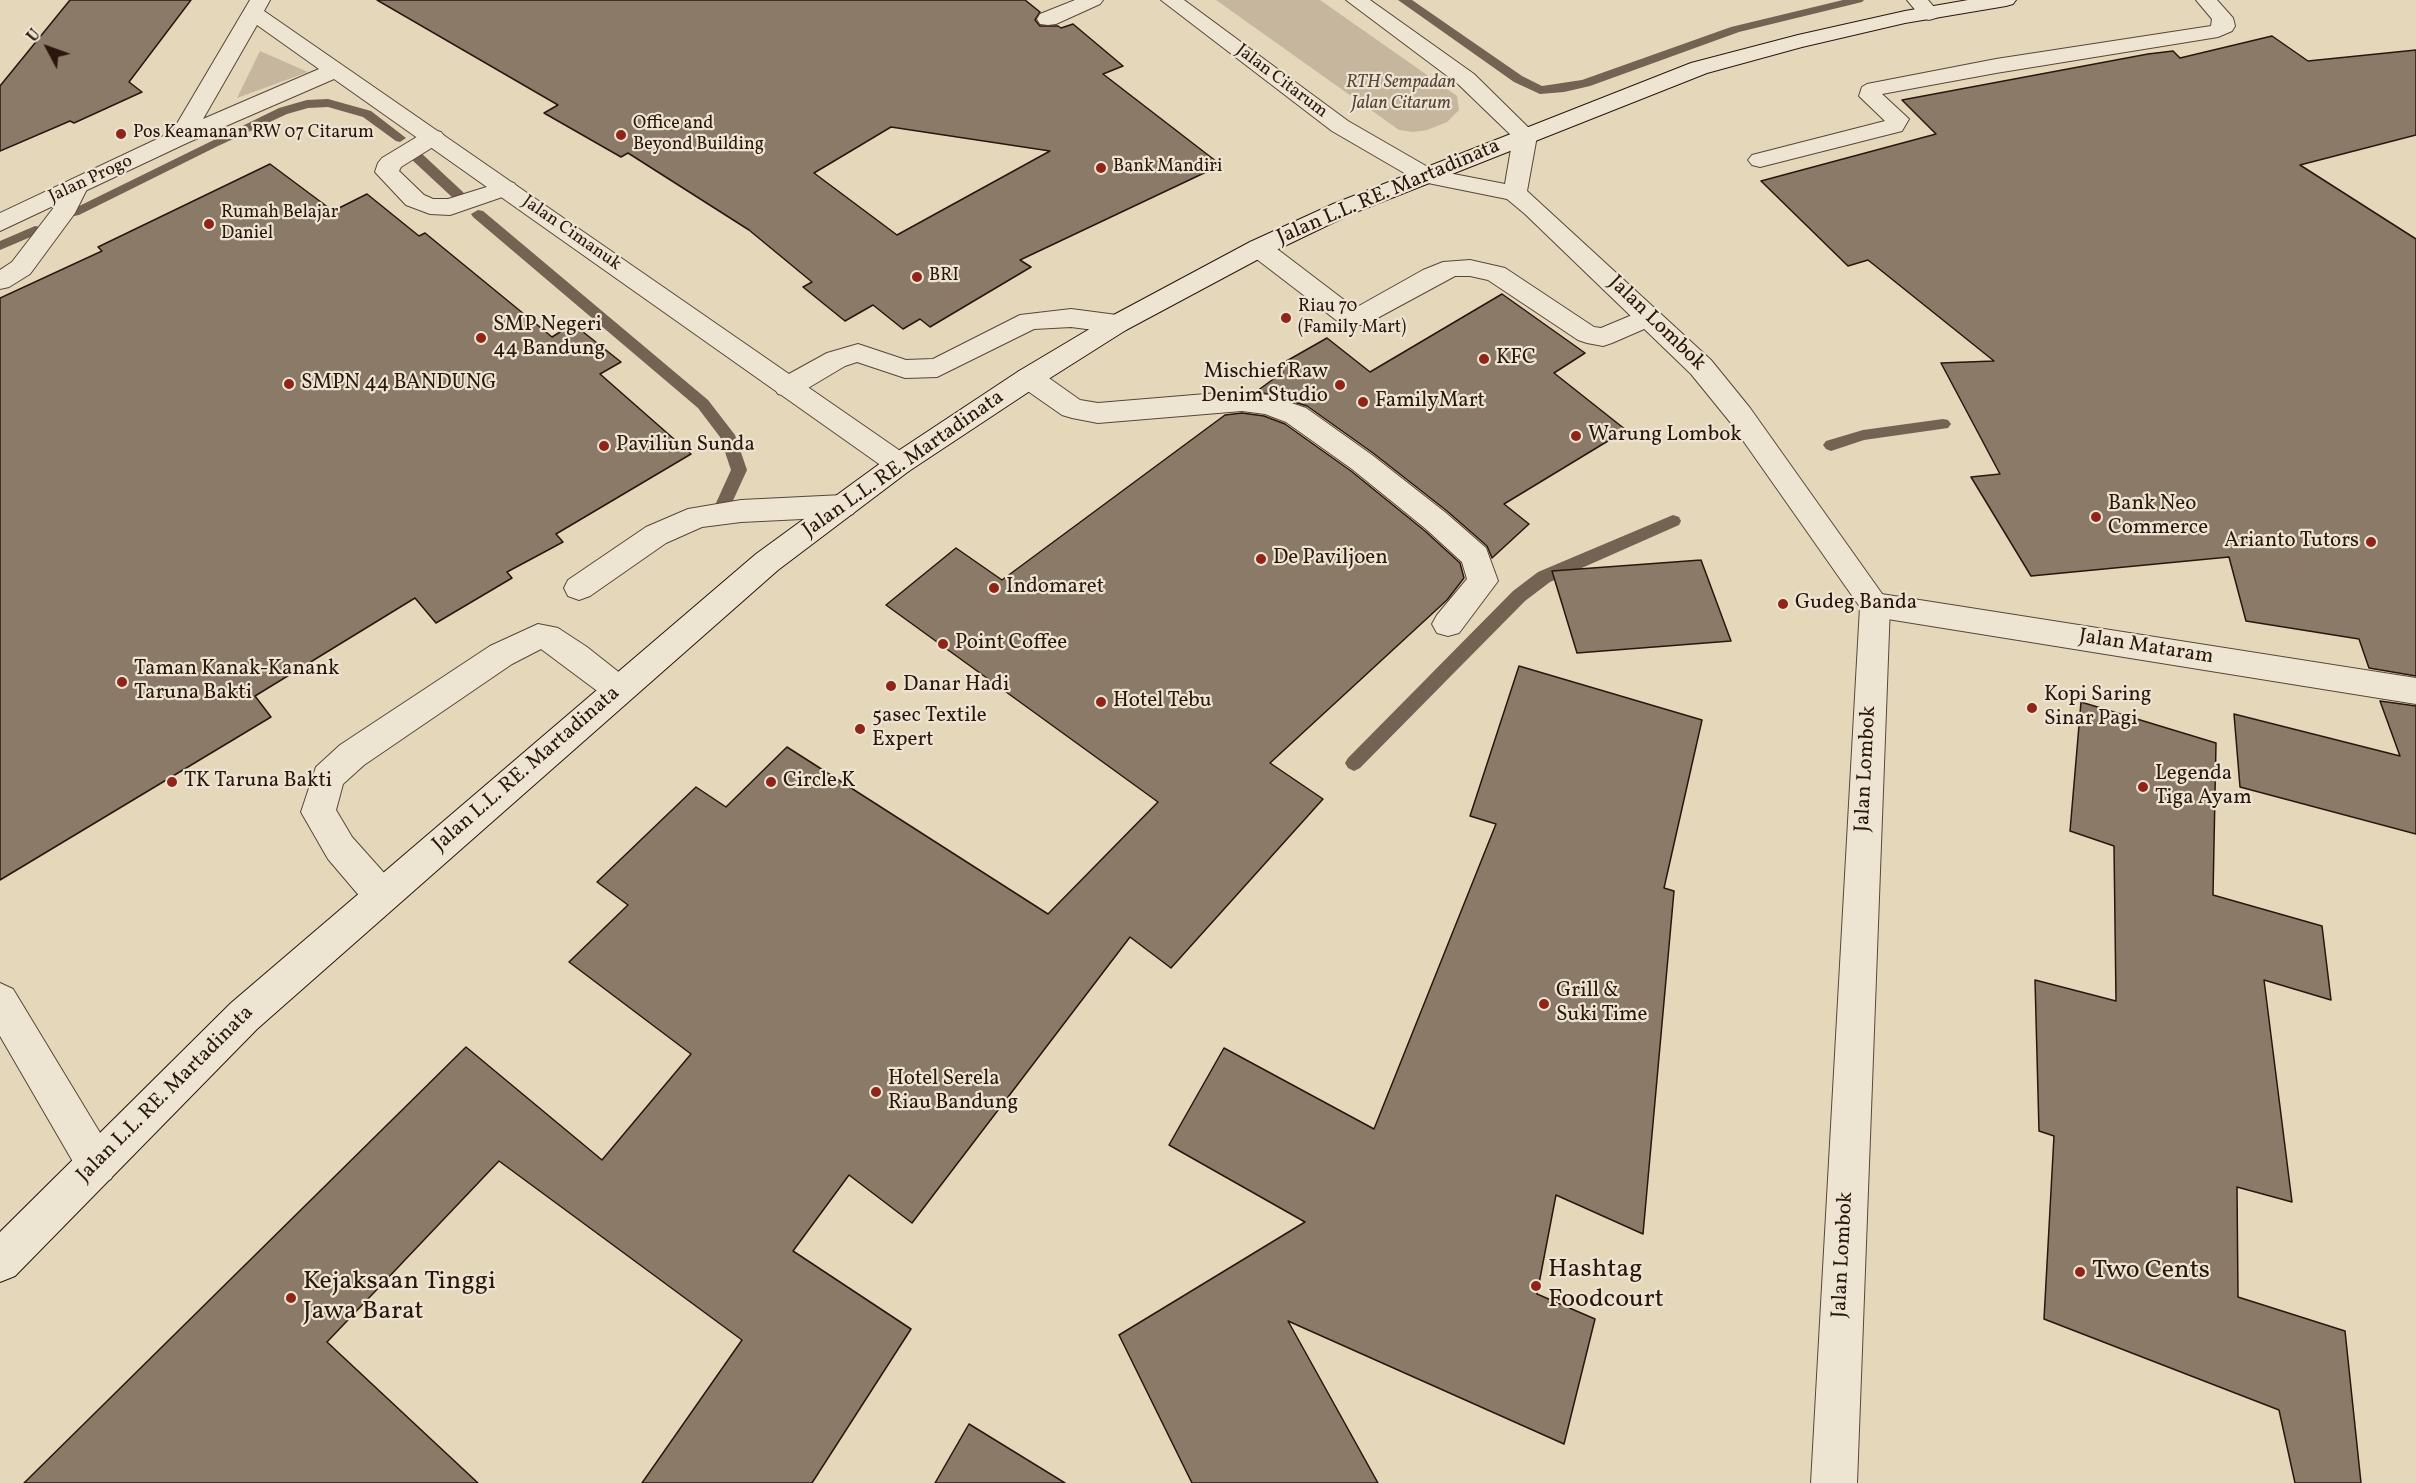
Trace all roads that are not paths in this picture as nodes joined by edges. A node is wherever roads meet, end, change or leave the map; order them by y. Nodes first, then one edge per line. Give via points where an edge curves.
1 (1093, 0) edge
2 (1172, 0) edge
3 (1356, 0) edge
4 (2006, 0) edge
5 (2206, 0) edge
6 (1968, 3) edge
7 (257, 7) edge
8 (1923, 7) edge
9 (1048, 19) dead end
10 (336, 70) junction
11 (1525, 136) junction
12 (181, 137) junction
13 (433, 137) junction
14 (1760, 160) dead end
15 (1426, 176) junction
16 (76, 187) junction
17 (506, 188) junction
18 (1515, 193) junction
19 (0, 223) edge
20 (1259, 248) junction
21 (0, 281) edge
22 (1649, 317) junction
23 (1117, 324) junction
24 (1029, 378) junction
25 (788, 387) junction
26 (899, 464) junction
27 (843, 506) junction
28 (579, 588) dead end
29 (1875, 605) junction
30 (1448, 624) dead end
31 (619, 690) junction
32 (2416, 691) edge
33 (381, 896) junction
34 (0, 1001) edge
35 (97, 1165) junction
36 (0, 1261) edge
37 (1834, 1483) edge

1 - 9 street
2 - 15 street, Jalan Citarum via 1340,126
3 - 11 street via 1466,80
4 - 6 street, Jalan L.L. RE. Martadinata
5 - 14 street via 2222,18 2224,26 2218,31 1875,89 1870,96 1898,119 1894,126
6 - 8 street, Jalan L.L. RE. Martadinata
7 - 10 street, Jalan Cimanuk
7 - 12 street
8 - 11 street, Jalan L.L. RE. Martadinata via 1699,68
10 - 12 street, Jalan Progo
10 - 13 street, Jalan Cimanuk
11 - 15 street, Jalan L.L. RE. Martadinata
11 - 18 street
12 - 16 street, Jalan Progo
13 - 17 street, Jalan Cimanuk
13 - 17 street via 397,158 387,172 415,200 450,207
15 - 18 street
15 - 20 street, Jalan L.L. RE. Martadinata
16 - 19 street, Jalan Progo
16 - 21 street via 66,208 21,268
17 - 25 street, Jalan Cimanuk
18 - 22 street, Jalan Lombok
20 - 22 street via 1345,314 1361,316 1432,276 1452,268 1470,268 1496,274 1587,334 1603,337
20 - 23 street, Jalan L.L. RE. Martadinata
22 - 29 street, Jalan Lombok via 1701,366 1740,415
23 - 24 street, Jalan L.L. RE. Martadinata
23 - 25 street via 1071,318 1029,321 937,368 905,369 858,353 836,359
24 - 26 street, Jalan L.L. RE. Martadinata
24 - 30 street via 1072,408 1098,412 1242,400 1296,415 1362,462 1475,556 1483,581
25 - 26 street, Jalan Cimanuk
26 - 27 street, Jalan L.L. RE. Martadinata
27 - 28 street via 698,517 656,535
27 - 31 street, Jalan L.L. RE. Martadinata via 767,562
29 - 32 street, Jalan Mataram
29 - 37 street, Jalan Lombok
31 - 33 street, Jalan L.L. RE. Martadinata
31 - 33 street via 576,656 547,637 538,636 501,655 352,755 328,777 318,812 340,848
33 - 35 street, Jalan L.L. RE. Martadinata via 244,1016
34 - 35 street
35 - 36 street, Jalan L.L. RE. Martadinata

